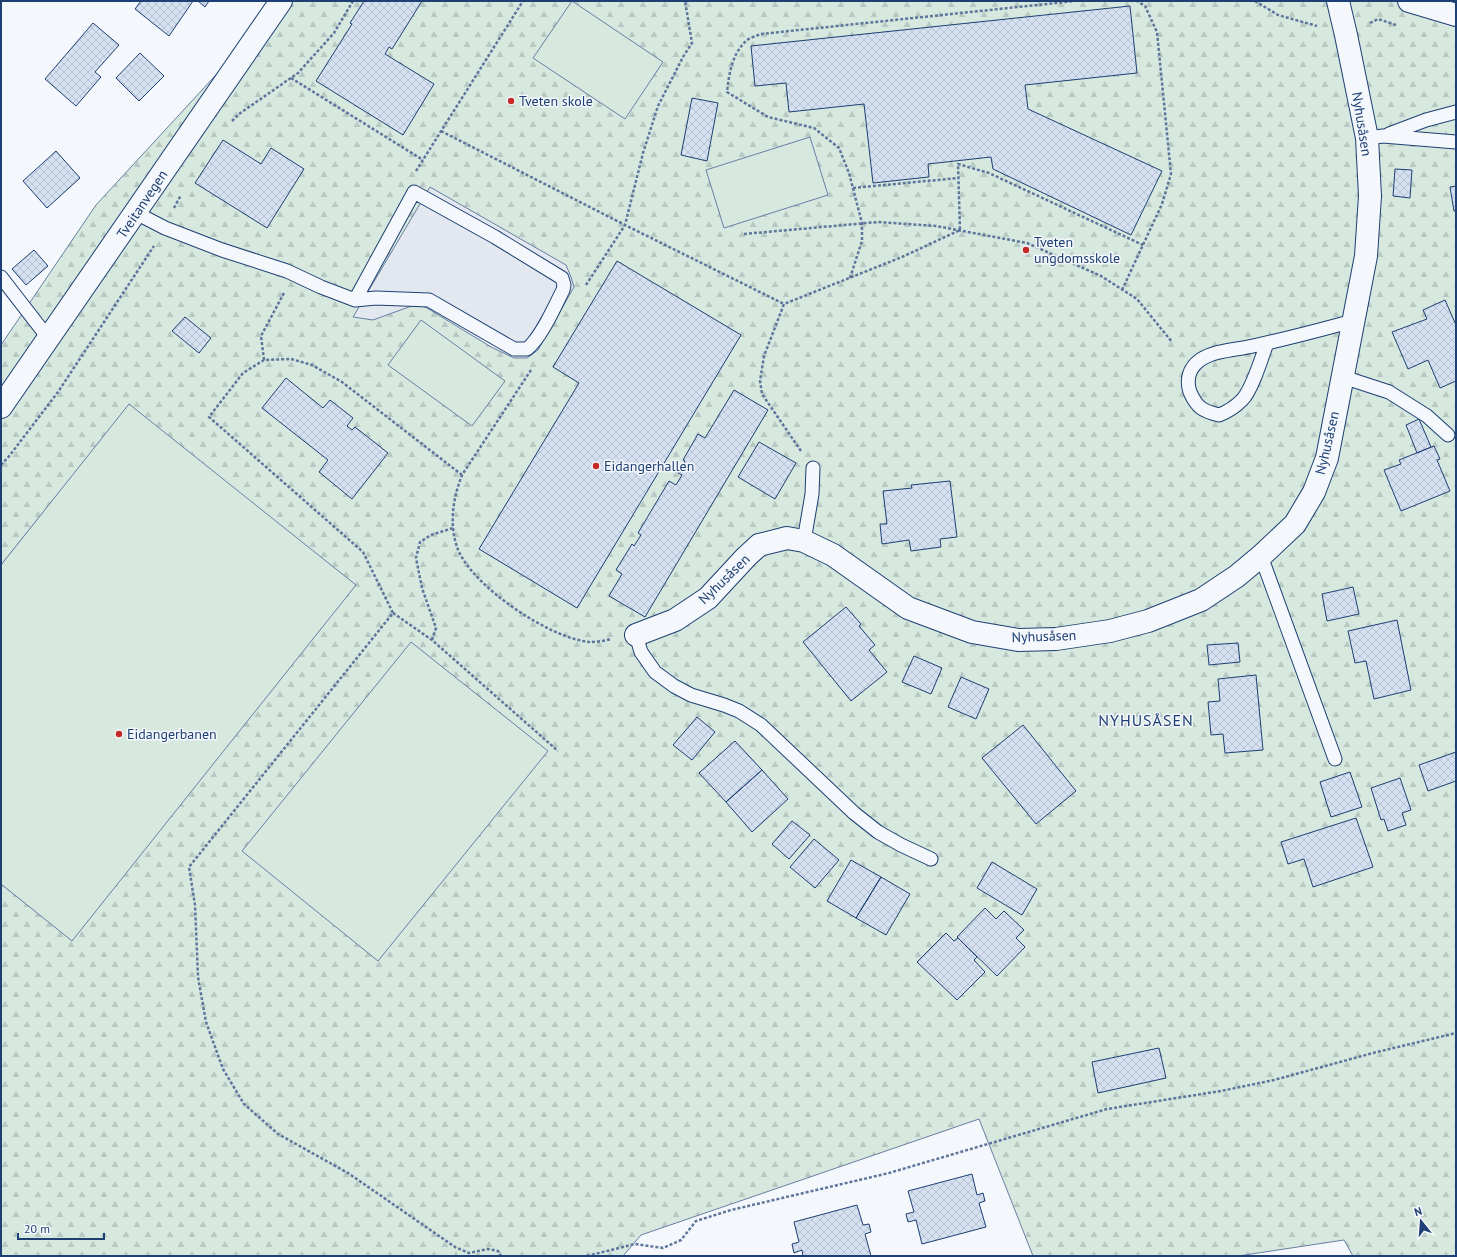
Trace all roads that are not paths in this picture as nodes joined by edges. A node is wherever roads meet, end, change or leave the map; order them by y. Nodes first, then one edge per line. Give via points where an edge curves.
1 (281, 1) edge
2 (1338, 1) edge
3 (1409, 1) edge
4 (1456, 15) edge
5 (1456, 112) edge
6 (1375, 137) junction
7 (1456, 142) edge
8 (136, 213) junction
9 (1, 277) edge
10 (355, 300) junction
11 (1353, 322) junction
12 (49, 339) junction
13 (1266, 343) junction
14 (1343, 377) junction
15 (1, 407) edge
16 (1448, 435) dead end
17 (813, 468) road end
18 (804, 541) junction
19 (1261, 556) junction
20 (636, 635) joint
21 (1335, 759) dead end
22 (931, 859) dead end

1 - 8 street, Tveitanvegen
2 - 6 street, Nyhusåsen
3 - 4 street
5 - 6 lane
6 - 7 lane
6 - 11 street, Nyhusåsen via 1366,256
8 - 10 lane via 165,228 287,271
8 - 12 street, Tveitanvegen
9 - 12 lane
10 - 10 lane via 429,300 514,349 527,349 548,319 564,285 562,278 414,192
11 - 13 lane
11 - 14 street, Nyhusåsen
12 - 15 street, Tveitanvegen
13 - 13 lane via 1221,352 1201,360 1190,370 1188,386 1193,399 1204,411 1219,415 1229,411 1243,399 1254,378
14 - 16 lane via 1389,392 1427,416
14 - 19 street, Nyhusåsen via 1327,458 1314,492 1295,524
17 - 18 lane via 812,494
18 - 19 street, Nyhusåsen via 833,555 908,608 972,632 1018,640 1094,634 1148,621 1201,600
18 - 20 street, Nyhusåsen via 787,538 759,545 708,598 675,620
19 - 21 lane
20 - 22 lane via 641,652 655,672 691,695 739,711 761,725 854,813 883,835

